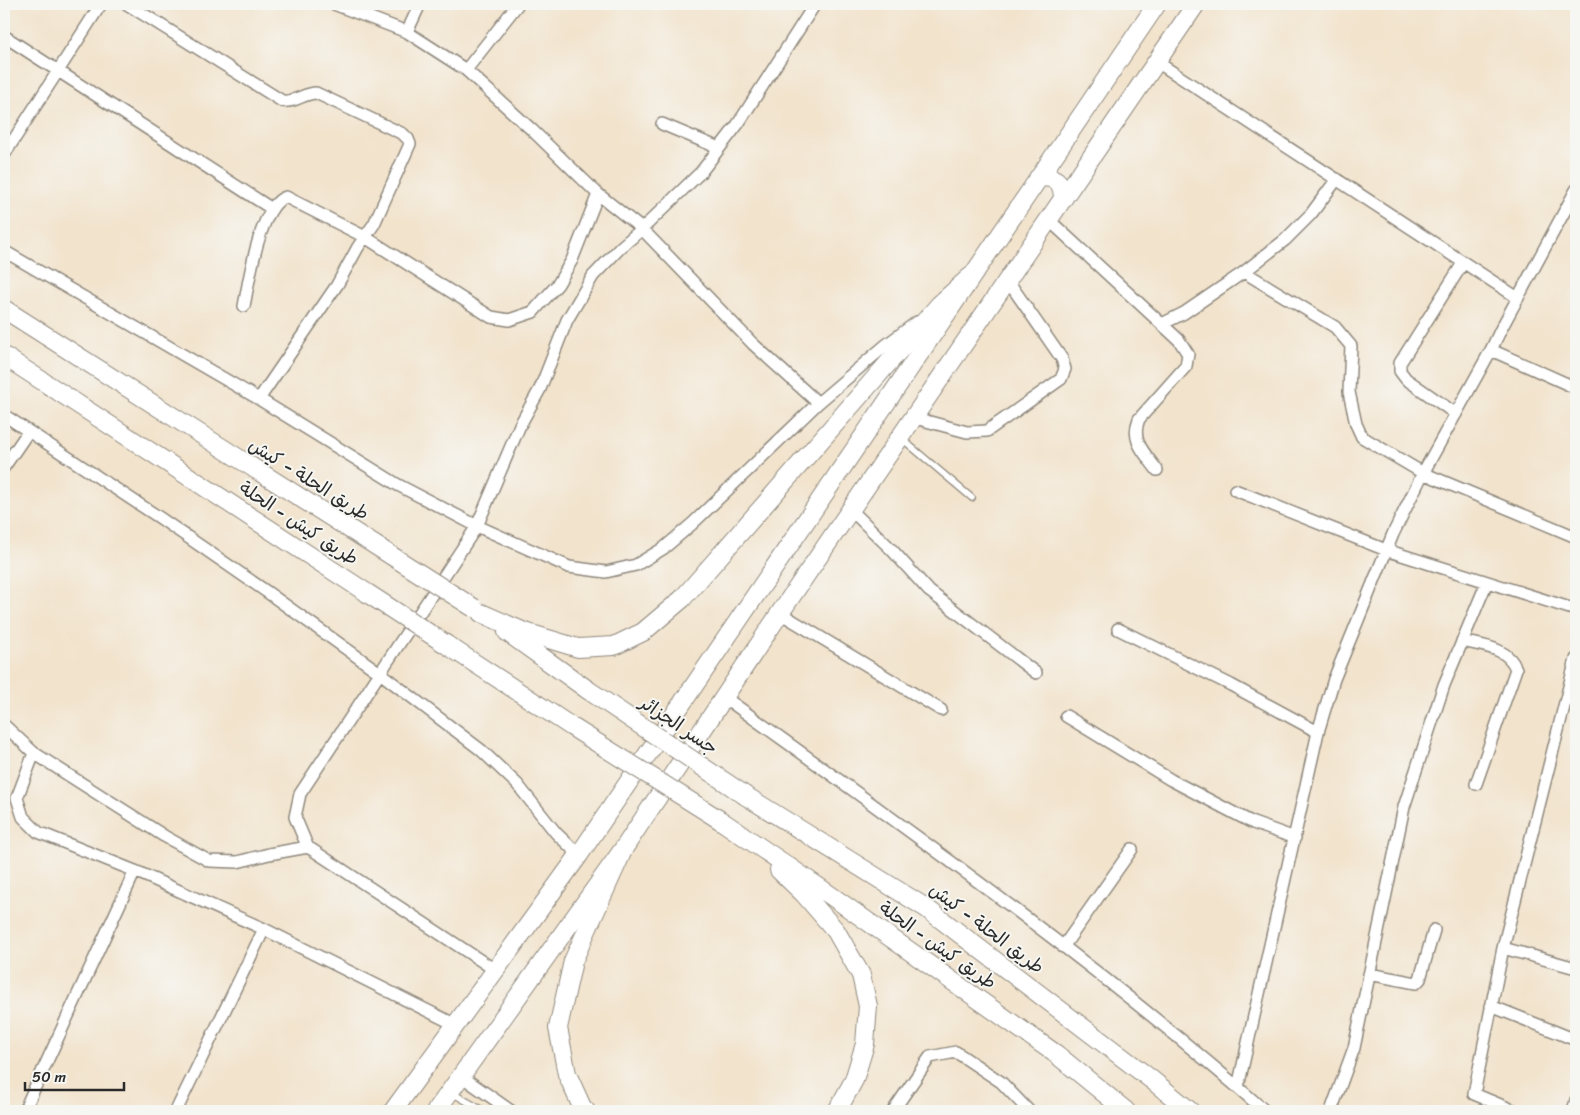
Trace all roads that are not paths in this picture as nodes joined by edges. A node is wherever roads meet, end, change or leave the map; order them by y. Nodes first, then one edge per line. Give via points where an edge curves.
1 (101, 4) edge
2 (127, 4) edge
3 (334, 4) edge
4 (420, 4) edge
5 (518, 4) edge
6 (815, 4) edge
7 (1157, 4) edge
8 (1196, 4) edge
9 (407, 32) junction
10 (4, 36) edge
11 (1157, 62) junction
12 (59, 70) junction
13 (466, 70) junction
14 (662, 124) dead end
15 (1059, 147) junction
16 (719, 148) junction
17 (4, 155) edge
18 (1085, 164) junction
19 (1038, 178) junction
20 (1337, 179) junction
21 (1576, 190) edge
22 (598, 194) junction
23 (1063, 198) junction
24 (272, 209) junction
25 (1049, 220) junction
26 (642, 229) junction
27 (365, 236) junction
28 (4, 251) edge
29 (1464, 263) junction
30 (1244, 272) junction
31 (970, 277) junction
32 (1008, 281) junction
33 (1518, 298) junction
34 (938, 305) junction
35 (244, 306) dead end
36 (4, 309) edge
37 (1162, 324) junction
38 (1491, 350) junction
39 (4, 356) edge
40 (1576, 388) edge
41 (259, 398) junction
42 (818, 403) junction
43 (1456, 414) junction
44 (4, 415) edge
45 (914, 418) junction
46 (28, 432) junction
47 (901, 438) junction
48 (4, 466) edge
49 (1157, 470) dead end
50 (1423, 473) junction
51 (1235, 490) dead end
52 (972, 498) dead end
53 (851, 510) junction
54 (477, 526) junction
55 (1576, 537) edge
56 (1386, 550) junction
57 (1487, 582) junction
58 (1576, 610) edge
59 (477, 611) junction
60 (780, 613) junction
61 (1118, 629) dead end
62 (1462, 641) junction
63 (1576, 659) edge
64 (380, 673) junction
65 (1036, 673) dead end
66 (588, 690) joint
67 (724, 697) junction
68 (941, 710) dead end
69 (1066, 716) dead end
70 (4, 724) edge
71 (1318, 732) junction
72 (34, 753) junction
73 (1476, 784) dead end
74 (746, 796) joint
75 (744, 837) junction
76 (1295, 838) junction
77 (308, 848) junction
78 (624, 848) junction
79 (1132, 848) dead end
80 (579, 855) junction
81 (136, 871) junction
82 (264, 929) junction
83 (1434, 930) dead end
84 (1063, 947) junction
85 (1503, 948) junction
86 (1576, 968) edge
87 (495, 970) junction
88 (1370, 974) junction
89 (1492, 1006) junction
90 (456, 1025) junction
91 (1576, 1040) edge
92 (461, 1076) junction
93 (1238, 1087) junction
94 (450, 1092) junction
95 (1576, 1100) edge
96 (24, 1111) edge
97 (176, 1111) edge
98 (393, 1111) edge
99 (436, 1111) edge
100 (484, 1111) edge
101 (511, 1111) edge
102 (586, 1111) edge
103 (837, 1111) edge
104 (893, 1111) edge
105 (1029, 1111) edge
106 (1126, 1111) edge
107 (1190, 1111) edge
108 (1265, 1111) edge
109 (1331, 1111) edge
110 (1515, 1111) edge
111 (1573, 1111) edge

1 - 12 street
2 - 27 street via 282,101 316,93 403,134 410,144 379,215
3 - 9 street
4 - 9 street
5 - 13 street
6 - 16 street
7 - 15 main road
8 - 11 main road
9 - 13 street
10 - 12 street
11 - 18 main road
11 - 20 street
12 - 17 street
12 - 24 street
13 - 22 street
14 - 16 street
15 - 18 main road via 1068,164 1075,167
15 - 19 main road
16 - 26 street via 701,172
18 - 23 main road
19 - 23 main road via 1056,180
19 - 31 main road
20 - 29 street
20 - 30 street via 1311,214 1285,240
21 - 33 street
22 - 26 street
22 - 27 street via 572,260 558,284 533,312 509,320 490,317
23 - 25 main road
24 - 27 street via 280,198 286,197
24 - 35 street via 258,242
25 - 32 main road
25 - 37 street
26 - 42 street via 753,344
26 - 54 street via 593,276 567,320 540,389 520,426
27 - 41 street via 337,285
28 - 41 street
29 - 33 street
29 - 43 street via 1400,363 1400,371 1406,379
30 - 37 street via 1184,314
30 - 50 street via 1334,327 1351,346 1349,392 1362,436
31 - 34 main road
31 - 80 main road
32 - 45 main road
32 - 45 street via 1062,359 1065,369 1061,380 987,431 968,432
33 - 38 street
34 - 42 street
34 - 59 main road via 682,599 643,632 614,646 578,648 522,631
36 - 59 main road, طريق الحلة - كيش, bridge
37 - 49 street via 1188,354 1186,366 1139,419 1135,429 1137,442
38 - 40 street
38 - 43 street
39 - 75 main road, طريق كيش - الحلة, bridge
41 - 54 street via 398,485
42 - 54 street via 685,530 636,565 606,572 569,567
43 - 50 street
44 - 46 street
45 - 47 main road
46 - 48 street
46 - 64 street via 177,529
47 - 52 lane
47 - 53 main road
50 - 55 street
50 - 56 street
51 - 56 street
53 - 60 main road
53 - 65 street via 929,591
54 - 64 street
56 - 57 street
56 - 71 street via 1334,679
57 - 58 street
57 - 62 street
59 - 66 main road, طريق الحلة - كيش
60 - 67 main road
60 - 68 street
61 - 71 street
62 - 73 street via 1503,652 1513,660 1516,669
62 - 88 street via 1404,806
63 - 85 street
64 - 77 street via 300,794 295,817
64 - 80 street via 494,760 559,837
66 - 74 main road, جسر الجزائر, bridge
67 - 78 main road
67 - 84 street
69 - 76 street via 1172,780 1253,823
70 - 72 street
71 - 76 street
72 - 77 street via 209,861 237,862
72 - 81 street via 18,798 23,816 38,832
74 - 107 main road, طريق الحلة - كيش via 926,908
75 - 103 main road via 804,894 836,931 861,975 868,1006 865,1044 854,1080
75 - 106 main road, طريق كيش - الحلة via 1048,1049
76 - 93 street
77 - 87 street
78 - 92 main road
78 - 102 main road via 573,962 558,1028 567,1074
79 - 84 street
80 - 87 main road
81 - 82 street
81 - 96 street
82 - 90 street
82 - 97 street
83 - 88 street via 1420,980 1416,983
84 - 93 street
85 - 86 street
85 - 89 street
87 - 90 main road
88 - 109 street via 1354,1048
89 - 91 street
89 - 110 street via 1474,1094
90 - 98 main road
92 - 94 main road
92 - 101 street
93 - 108 street
94 - 99 main road
94 - 100 lane
95 - 111 street
104 - 105 street via 930,1057 956,1052 1001,1082

